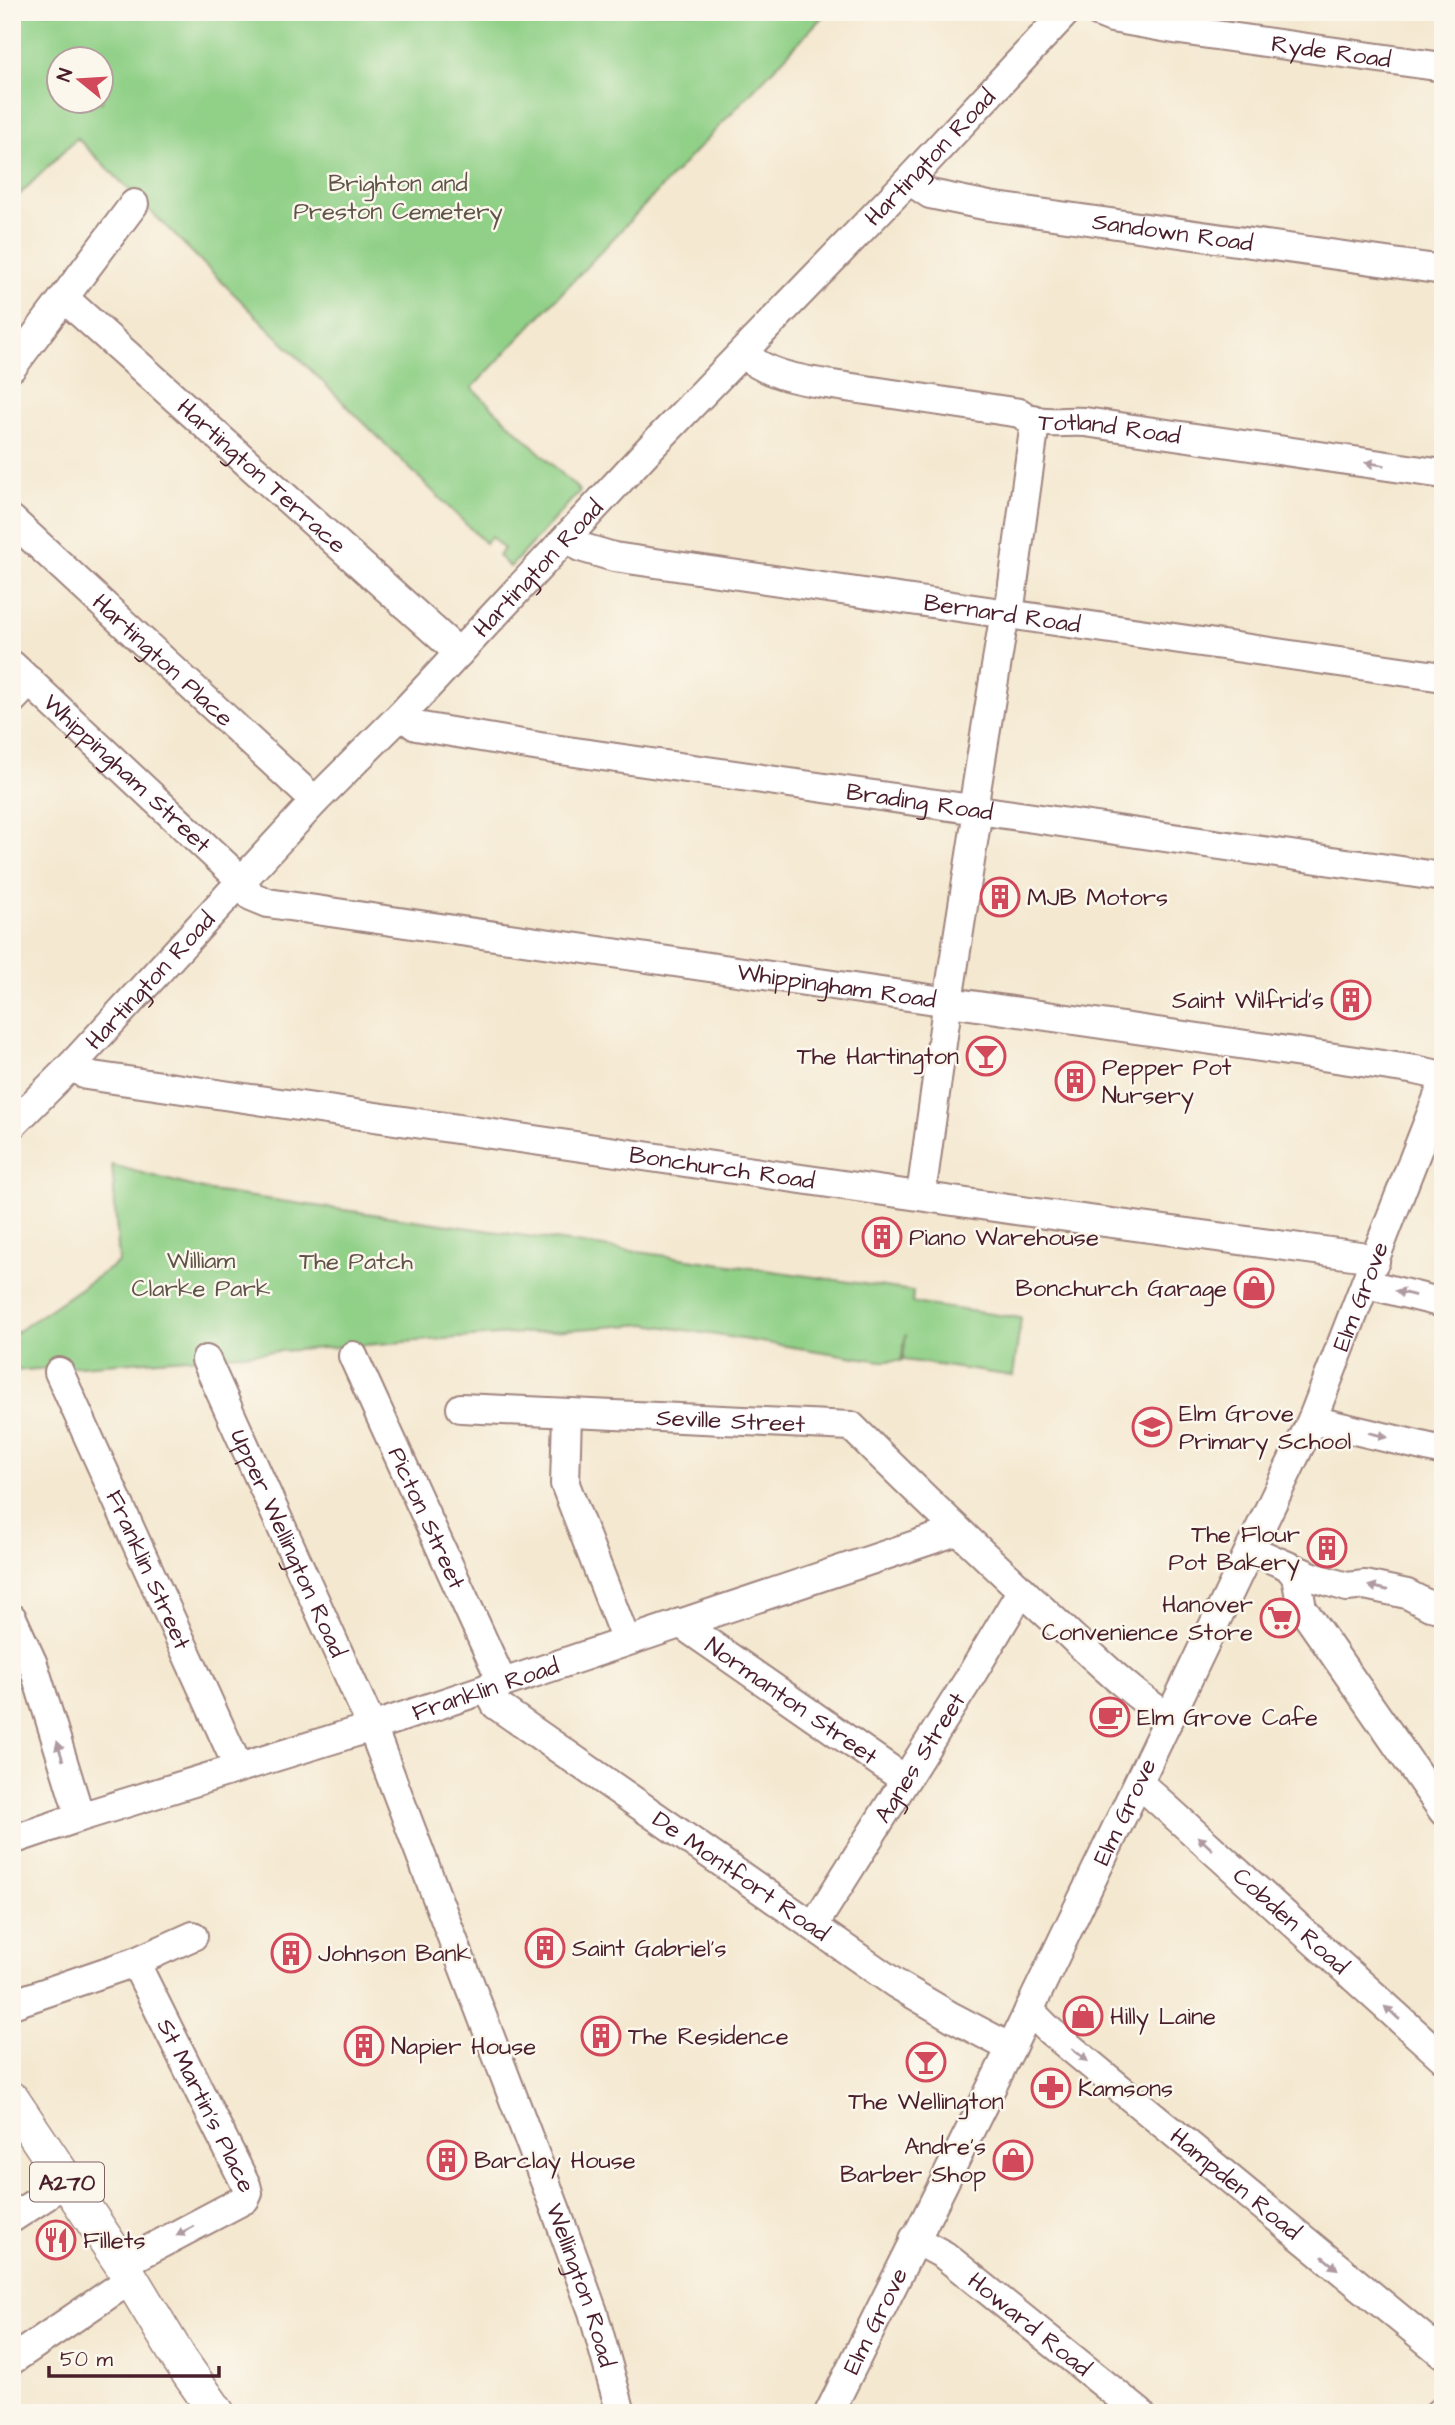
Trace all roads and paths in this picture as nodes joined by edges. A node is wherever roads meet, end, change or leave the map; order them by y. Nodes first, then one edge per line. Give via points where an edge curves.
1 (1066, 12) edge
2 (1097, 12) edge
3 (1443, 67) edge
4 (909, 180) junction
5 (134, 204) dead end
6 (1443, 270) edge
7 (64, 298) junction
8 (743, 353) junction
9 (12, 367) edge
10 (1033, 419) junction
11 (1443, 474) edge
12 (12, 520) edge
13 (569, 535) junction
14 (1005, 614) junction
15 (459, 653) junction
16 (1443, 677) edge
17 (18, 682) edge
18 (401, 715) junction
19 (315, 801) junction
20 (976, 809) junction
21 (1443, 877) edge
22 (241, 880) junction
23 (948, 1002) junction
24 (72, 1065) junction
25 (1443, 1076) edge
26 (1443, 1084) edge
27 (14, 1121) edge
28 (1433, 1141) edge
29 (921, 1195) junction
30 (1371, 1273) junction
31 (1443, 1303) edge
32 (353, 1356) dead end
33 (206, 1360) dead end
34 (59, 1371) dead end
35 (461, 1408) dead end
36 (567, 1414) junction
37 (1312, 1420) junction
38 (1443, 1451) edge
39 (957, 1531) junction
40 (1251, 1550) junction
41 (1292, 1570) junction
42 (1022, 1590) junction
43 (1443, 1609) edge
44 (12, 1618) edge
45 (680, 1623) junction
46 (626, 1641) junction
47 (22, 1667) edge
48 (494, 1685) junction
49 (1170, 1718) junction
50 (372, 1727) junction
51 (238, 1767) junction
52 (904, 1779) junction
53 (1139, 1783) junction
54 (1443, 1811) edge
55 (80, 1816) junction
56 (12, 1840) edge
57 (814, 1925) junction
58 (193, 1936) dead end
59 (135, 1962) junction
60 (12, 2004) edge
61 (1029, 2010) junction
62 (1011, 2048) junction
63 (1443, 2058) edge
64 (12, 2100) edge
65 (64, 2177) junction
66 (12, 2218) edge
67 (914, 2239) junction
68 (121, 2279) junction
69 (1443, 2354) edge
70 (12, 2360) edge
71 (217, 2413) edge
72 (621, 2413) edge
73 (829, 2413) edge
74 (1140, 2413) edge

1 - 4 street, Hartington Road
2 - 3 street, Ryde Road via 1180,30
4 - 6 street, Sandown Road via 930,194 989,206
4 - 8 street, Hartington Road
5 - 7 street
7 - 9 street
7 - 15 street, Hartington Terrace
8 - 10 street, Totland Road via 754,364 794,378 1020,413
8 - 13 street, Hartington Road
11 -> 10 street, Totland Road via 1085,422 1056,424
10 - 14 street via 1011,599
12 - 19 street, Hartington Place
13 - 14 street, Bernard Road via 580,547 614,558
13 - 15 street, Hartington Road
14 - 16 street, Bernard Road
14 - 20 street
15 - 18 street, Hartington Road
17 - 22 street, Whippingham Street
18 - 19 street, Hartington Road
18 - 20 street, Brading Road via 416,726 464,735
19 - 22 street, Hartington Road
20 - 21 street, Brading Road
20 - 23 street
22 - 23 street, Whippingham Road via 251,897 282,907
22 - 24 street, Hartington Road
23 - 25 street, Whippingham Road
23 - 29 street
24 - 27 street, Hartington Road
24 - 29 street, Bonchurch Road via 86,1075
26 - 28 street, Elm Grove
28 - 30 street, Elm Grove
29 - 30 street, Bonchurch Road via 1360,1256
31 -> 30 street, Bonchurch Road
30 - 37 street, Elm Grove
32 - 48 street, Picton Street
33 - 50 street, Upper Wellington Road
34 - 51 street, Franklin Street
35 - 36 street, Seville Street
36 - 39 street, Seville Street via 851,1426
36 - 46 street via 565,1484
37 -> 38 street
37 - 40 street, Elm Grove
39 - 42 street, Seville Street
39 - 45 street, Franklin Road
40 - 41 street
40 - 49 street, Elm Grove
43 -> 41 street via 1407,1594 1366,1585 1347,1587
41 - 54 street via 1302,1608
42 - 49 street, Seville Street via 1109,1670
42 - 52 street, Agnes Street
44 - 47 street
45 - 46 street, Franklin Road
45 - 52 street, Normanton Street
46 - 48 street, Franklin Road
55 -> 47 street
48 - 50 street, Franklin Road
48 - 57 street, De Montfort Road via 496,1705
49 - 53 street, Elm Grove
50 - 51 street, Franklin Road
50 - 72 street, Wellington Road via 593,2312
51 - 55 street, Franklin Road
52 - 57 street, Agnes Street
53 - 61 street, Elm Grove
63 -> 53 street, Cobden Road
55 - 56 street, Franklin Road
57 - 62 street, De Montfort Road via 922,2000
58 - 59 street
59 - 60 street
59 -> 68 street, St Martin's Place via 248,2193
61 - 62 street, Elm Grove
61 -> 69 street, Hampden Road via 1050,2032
62 - 67 street, Elm Grove
64 - 65 main road, A270
65 - 66 street via 46,2196
65 - 68 main road, A270
67 - 73 street, Elm Grove
67 - 74 street, Howard Road via 944,2255
68 - 70 street, St Martin's Place
68 - 71 main road, A270

